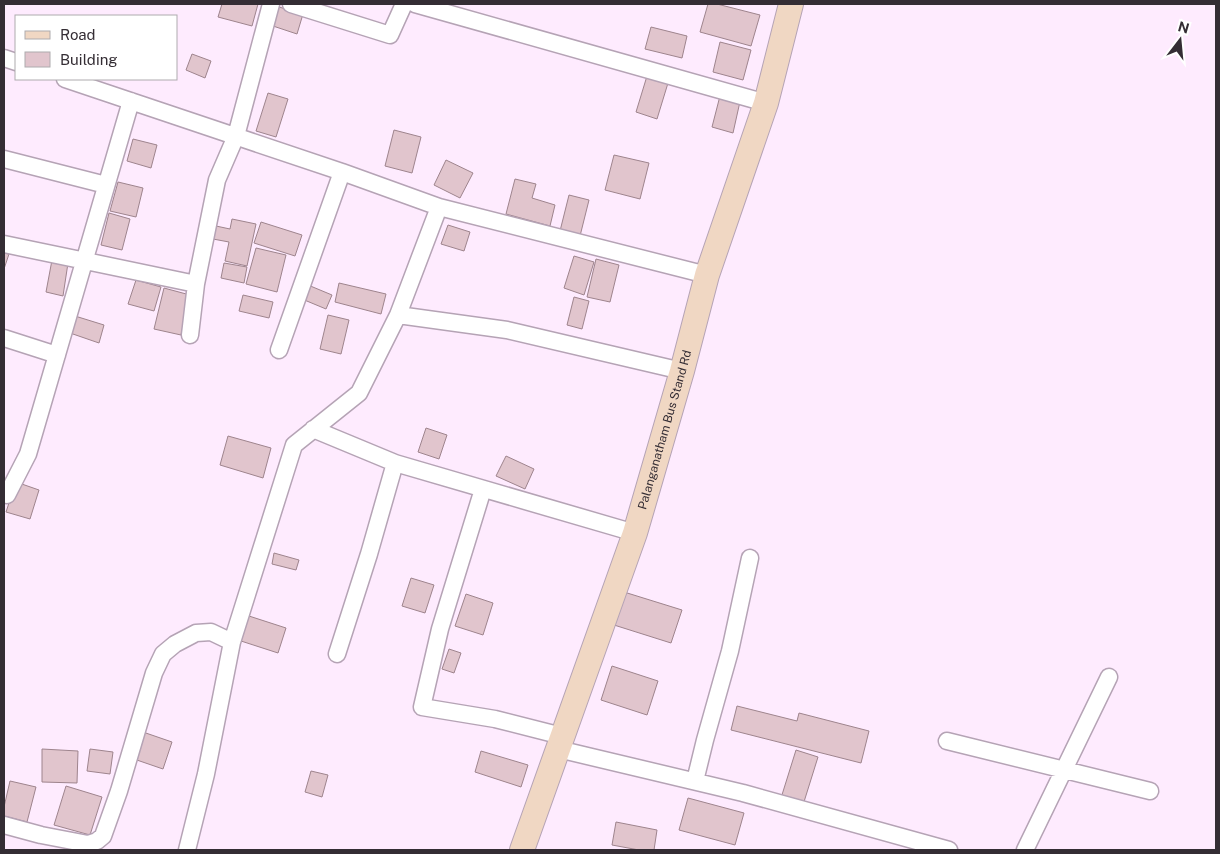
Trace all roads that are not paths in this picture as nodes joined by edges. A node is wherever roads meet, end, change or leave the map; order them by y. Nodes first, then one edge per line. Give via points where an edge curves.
1 (271, 4) edge
2 (291, 4) edge
3 (404, 4) edge
4 (415, 4) edge
5 (792, 4) edge
6 (68, 80) edge
7 (131, 101) junction
8 (766, 103) junction
9 (236, 136) junction
10 (4, 159) edge
11 (342, 172) junction
12 (106, 185) junction
13 (439, 207) junction
14 (4, 244) edge
15 (84, 262) junction
16 (707, 275) junction
17 (196, 284) junction
18 (398, 315) junction
19 (190, 335) dead end
20 (4, 338) edge
21 (279, 350) dead end
22 (57, 355) junction
23 (682, 371) junction
24 (314, 429) junction
25 (394, 463) junction
26 (483, 489) junction
27 (7, 495) dead end
28 (634, 533) junction
29 (750, 558) dead end
30 (232, 642) junction
31 (337, 654) dead end
32 (1109, 677) dead end
33 (947, 741) dead end
34 (560, 743) junction
35 (1064, 770) junction
36 (696, 782) junction
37 (1150, 791) dead end
38 (4, 825) edge
39 (187, 850) edge
40 (522, 850) edge
41 (949, 850) edge
42 (1025, 850) edge

1 - 9 street
2 - 3 street via 390,35
4 - 8 street
5 - 8 street, Palanganatham Bus Stand Rd
6 - 7 street
7 - 9 street
7 - 12 street
8 - 16 street, Palanganatham Bus Stand Rd
9 - 11 street
9 - 17 street via 217,180
10 - 12 street
11 - 13 street
11 - 21 street
12 - 15 street
13 - 16 street
13 - 18 street
14 - 15 street
15 - 17 street
15 - 22 street
16 - 23 street, Palanganatham Bus Stand Rd
17 - 19 street
18 - 23 street via 507,330
18 - 24 street via 359,392
20 - 22 street
22 - 27 street via 28,454
23 - 28 street, Palanganatham Bus Stand Rd
24 - 25 street
24 - 30 street via 294,445
25 - 26 street
25 - 31 street
26 - 28 street
26 - 34 street via 440,629 422,706 495,720
28 - 34 street, Palanganatham Bus Stand Rd
29 - 36 street
30 - 38 street via 211,632 196,633 174,644 163,654 154,673 119,791 103,836 97,841 88,844
30 - 39 street
32 - 35 street
33 - 35 street
34 - 36 street
34 - 40 street, Palanganatham Bus Stand Rd
35 - 37 street
35 - 42 street
36 - 41 street

